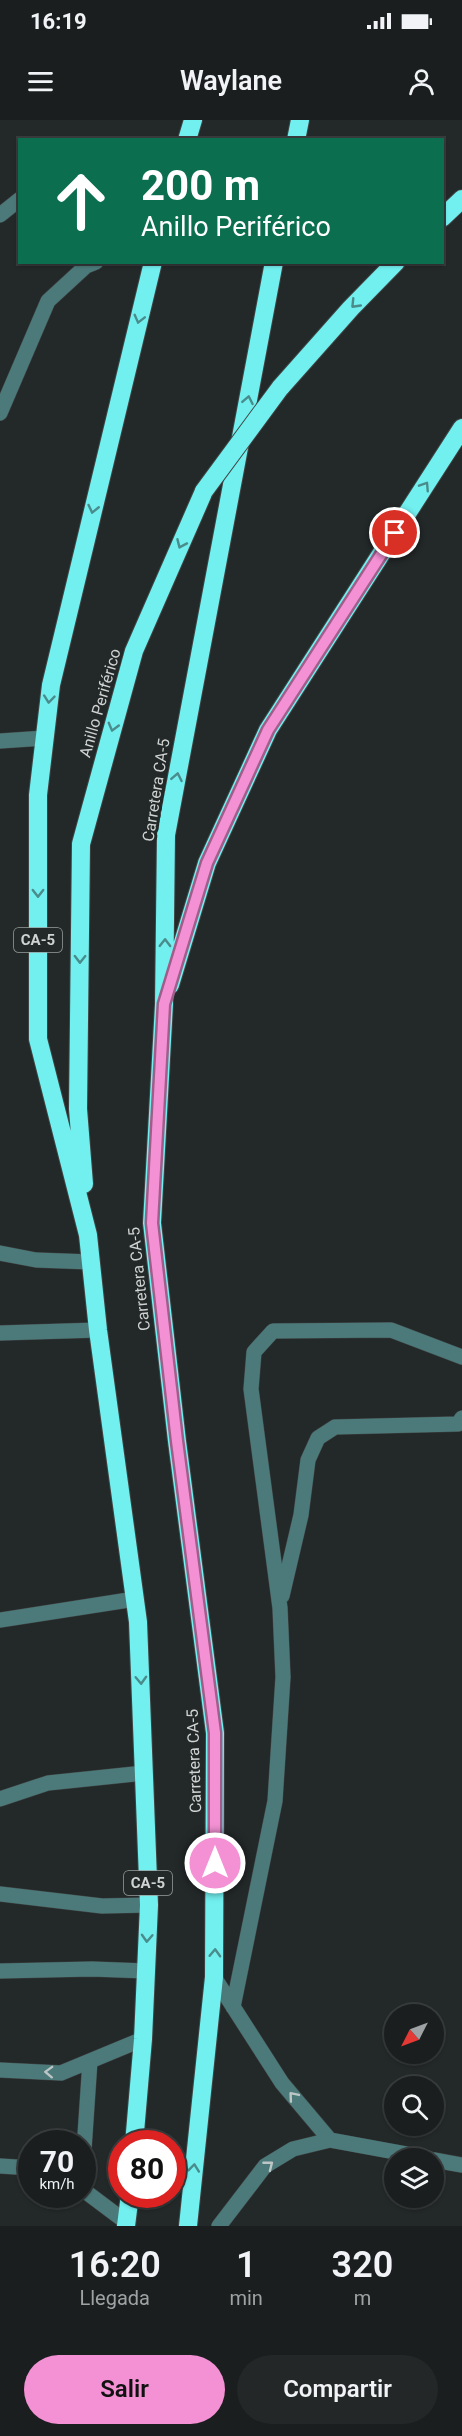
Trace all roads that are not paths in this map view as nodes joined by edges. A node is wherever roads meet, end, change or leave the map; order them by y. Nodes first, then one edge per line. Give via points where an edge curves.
1 (193, 120) edge
2 (300, 120) edge
3 (188, 138) edge
4 (296, 138) edge
5 (462, 199) edge
6 (18, 201) edge
7 (0, 215) edge
8 (444, 216) edge
9 (91, 264) edge
10 (153, 264) edge
11 (274, 264) edge
12 (394, 264) edge
13 (0, 413) edge
14 (462, 429) edge
15 (45, 738) junction
16 (0, 741) edge
17 (164, 1004) junction
18 (88, 1235) junction
19 (0, 1253) edge
20 (91, 1262) junction
21 (98, 1330) junction
22 (0, 1333) edge
23 (462, 1357) edge
24 (462, 1418) edge
25 (135, 1599) junction
26 (280, 1608) junction
27 (0, 1620) edge
28 (144, 1773) junction
29 (0, 1799) edge
30 (0, 1894) edge
31 (148, 1905) junction
32 (0, 1966) edge
33 (146, 1971) junction
34 (214, 1977) junction
35 (233, 2007) junction
36 (143, 2039) junction
37 (90, 2061) junction
38 (0, 2070) edge
39 (85, 2130) edge
40 (135, 2130) edge
41 (330, 2140) junction
42 (384, 2150) edge
43 (444, 2162) edge
44 (462, 2165) edge
45 (0, 2166) edge
46 (18, 2167) edge
47 (96, 2200) edge
48 (128, 2208) edge
49 (126, 2224) edge
50 (188, 2226) edge
51 (219, 2226) edge

1 - 3 highway
2 - 4 highway
5 - 8 highway
6 - 7 street
9 - 13 street via 48,301
10 -> 15 highway, CA-5 via 51,685
17 -> 11 highway, Carretera CA-5 via 166,835
12 -> 18 highway, Anillo Periférico, bridge via 280,388 204,491 134,651 81,844 78,1109
17 -> 14 highway via 207,863 268,730
15 - 16 street
15 -> 18 highway, CA-5 via 38,795 38,1039
34 -> 17 highway, Carretera CA-5 via 215,1733 152,1223
18 - 20 highway, CA-5
19 - 20 street via 36,1260
20 - 21 highway, CA-5
21 - 22 street
21 - 25 highway, CA-5
23 - 26 street via 391,1329 273,1330 254,1352 251,1389
24 - 26 street via 458,1424 335,1427 318,1438 308,1460 301,1515
25 - 27 street
25 -> 28 highway, CA-5
26 - 35 street via 283,1677 275,1801
28 - 29 street via 48,1783
28 - 31 highway, CA-5
30 - 31 street via 102,1906
31 -> 33 highway, CA-5
32 - 33 street
33 - 36 highway, CA-5
34 - 35 street
50 -> 34 highway, Carretera CA-5
41 -> 35 street via 282,2083
36 - 37 street
36 - 40 highway, CA-5
37 -> 38 street via 61,2073
37 - 39 street
41 - 42 street
51 -> 41 street via 265,2166 293,2149
43 - 44 street
45 - 46 street
47 - 49 street
48 - 49 highway

